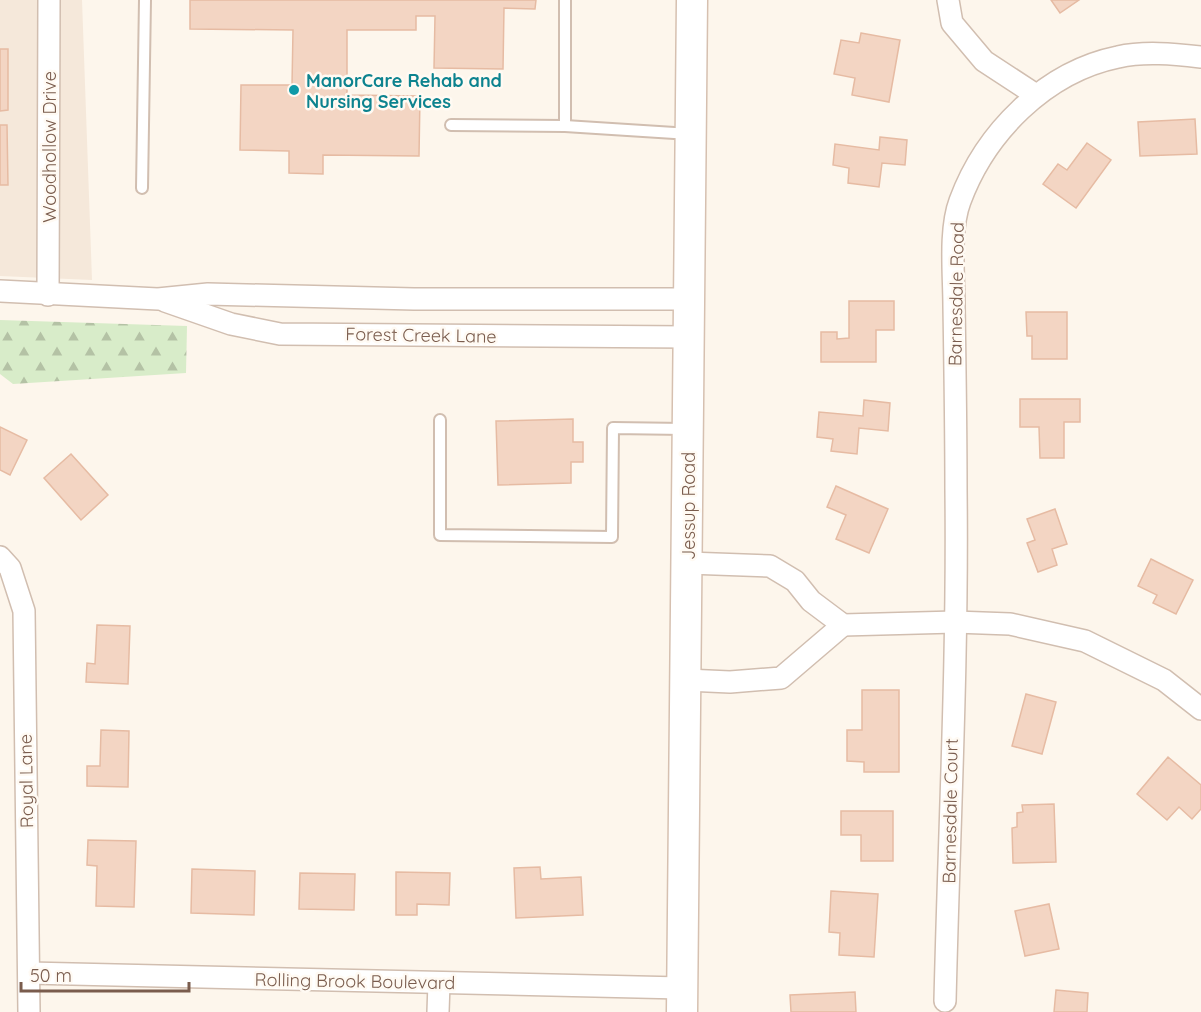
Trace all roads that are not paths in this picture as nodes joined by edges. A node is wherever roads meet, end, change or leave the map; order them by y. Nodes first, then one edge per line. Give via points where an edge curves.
1 (49, 0) edge
2 (145, 0) edge
3 (565, 0) edge
4 (692, 0) edge
5 (948, 0) edge
6 (1201, 57) edge
7 (1036, 94) junction
8 (451, 125) dead end
9 (565, 126) junction
10 (690, 134) junction
11 (142, 188) dead end
12 (0, 291) edge
13 (48, 295) junction
14 (158, 299) junction
15 (689, 299) junction
16 (689, 337) junction
17 (440, 420) dead end
18 (688, 429) junction
19 (0, 556) edge
20 (688, 563) junction
21 (955, 622) junction
22 (843, 625) junction
23 (686, 680) junction
24 (1201, 709) edge
25 (29, 973) junction
26 (439, 983) junction
27 (682, 1000) edge
28 (945, 1001) dead end
29 (29, 1012) edge
30 (438, 1012) edge

1 - 13 street, Woodhollow Drive
2 - 11 lane
3 - 9 lane
4 - 10 street, Jessup Road
5 - 7 street via 952,23 984,61
6 - 7 street, Barnesdale Road via 1118,57 1071,74
7 - 21 street, Barnesdale Road via 989,146 972,172 959,205 954,250
8 - 9 lane
9 - 10 lane
10 - 15 street, Jessup Road
12 - 13 street, Forest Creek Lane
13 - 14 street, Forest Creek Lane
14 - 15 street, Forest Creek Lane via 208,294
14 - 16 street, Forest Creek Lane via 231,324 280,334
15 - 16 street, Jessup Road
16 - 18 street, Jessup Road
17 - 18 lane via 440,535 612,537 614,428
18 - 20 street, Jessup Road
19 - 25 street, Royal Lane via 10,568 24,611
20 - 22 street via 770,566 795,581 811,601
20 - 23 street, Jessup Road
21 - 22 street
21 - 24 street via 1010,624 1084,641 1164,680
21 - 28 street, Barnesdale Court
22 - 23 street via 780,678
23 - 27 street, Jessup Road
25 - 26 street, Rolling Brook Boulevard
25 - 29 street, Royal Lane
26 - 27 street, Rolling Brook Boulevard
26 - 30 street

